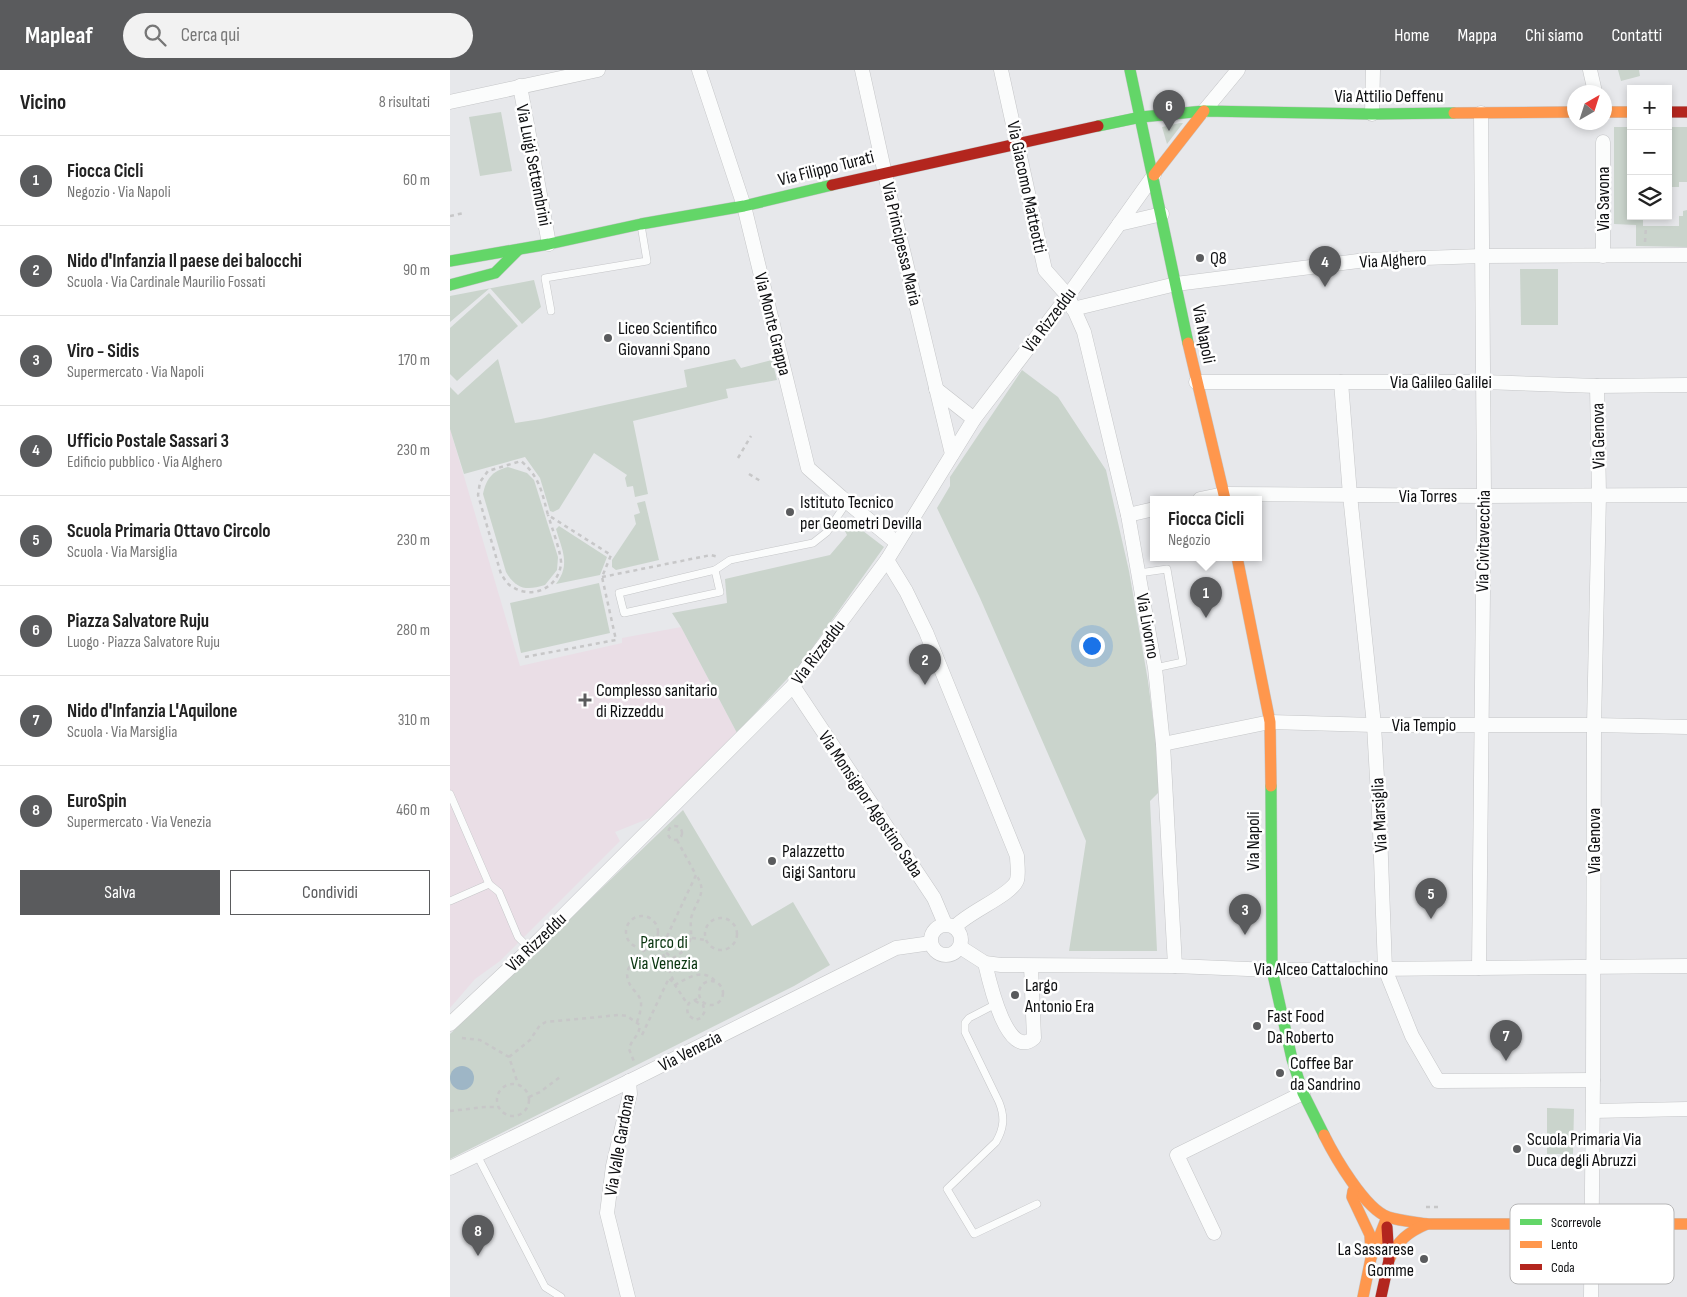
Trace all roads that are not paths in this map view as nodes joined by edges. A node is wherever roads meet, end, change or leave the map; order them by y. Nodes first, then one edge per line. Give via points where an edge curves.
1 (598, 70) edge
2 (698, 70) edge
3 (862, 70) edge
4 (1001, 70) edge
5 (1130, 70) edge
6 (1238, 70) edge
7 (1373, 70) edge
8 (1590, 70) edge
9 (1593, 85) edge
10 (520, 86) junction
11 (450, 102) edge
12 (1204, 111) junction
13 (1567, 112) edge
14 (1612, 112) edge
15 (1627, 112) edge
16 (1672, 112) edge
17 (1687, 112) edge
18 (1481, 113) junction
19 (1372, 114) junction
20 (1141, 116) junction
21 (1603, 142) dead end
22 (1017, 143) junction
23 (885, 172) junction
24 (1154, 175) junction
25 (744, 206) junction
26 (1162, 214) junction
27 (641, 224) junction
28 (1119, 224) junction
29 (549, 244) junction
30 (518, 250) junction
31 (1482, 256) junction
32 (1603, 256) junction
33 (1687, 256) edge
34 (450, 262) edge
35 (1176, 284) junction
36 (450, 285) edge
37 (1071, 303) junction
38 (551, 311) dead end
39 (1196, 382) junction
40 (1341, 382) junction
41 (1484, 382) junction
42 (1687, 385) edge
43 (1596, 386) junction
44 (936, 389) junction
45 (974, 419) junction
46 (952, 454) junction
47 (1350, 495) junction
48 (1599, 495) junction
49 (1687, 495) edge
50 (1225, 496) edge
51 (1262, 496) edge
52 (1484, 496) junction
53 (846, 502) junction
54 (1150, 510) edge
55 (1128, 515) junction
56 (897, 543) junction
57 (886, 560) junction
58 (1238, 561) edge
59 (715, 570) junction
60 (1139, 573) junction
61 (1155, 668) junction
62 (793, 686) junction
63 (1270, 722) junction
64 (1374, 725) junction
65 (1481, 725) junction
66 (1594, 725) junction
67 (1687, 727) edge
68 (1163, 744) junction
69 (450, 794) edge
70 (489, 884) junction
71 (450, 901) edge
72 (950, 926) junction
73 (931, 943) junction
74 (960, 946) junction
75 (530, 949) junction
76 (985, 963) junction
77 (1032, 966) junction
78 (1175, 966) junction
79 (1593, 966) junction
80 (1687, 966) edge
81 (1479, 968) junction
82 (1385, 969) junction
83 (1272, 970) junction
84 (996, 1004) junction
85 (450, 1024) edge
86 (634, 1079) junction
87 (1593, 1080) junction
88 (1303, 1093) junction
89 (1687, 1109) edge
90 (1593, 1112) junction
91 (476, 1155) junction
92 (450, 1168) edge
93 (1354, 1185) junction
94 (1037, 1204) dead end
95 (1592, 1204) edge
96 (1387, 1217) junction
97 (1427, 1224) junction
98 (1510, 1224) edge
99 (1674, 1224) edge
100 (1687, 1224) edge
101 (1214, 1234) dead end
102 (1371, 1258) junction
103 (1389, 1260) junction
104 (1591, 1284) edge
105 (561, 1297) edge
106 (628, 1297) edge
107 (1363, 1297) edge
108 (1381, 1297) edge
109 (1591, 1297) edge

1 - 10 street
2 - 25 street, Via Monte Grappa
3 - 23 street, Via Principessa Maria
4 - 22 street, Via Giacomo Matteotti
5 - 20 main road, Via Napoli
6 - 12 street
7 - 19 street
8 - 9 street
10 - 11 street
10 - 29 street, Via Luigi Settembrini
12 - 19 main road, Via Attilio Deffenu
12 - 20 main road, Via Attilio Deffenu
12 - 24 main road
13 - 18 main road, Via Attilio Deffenu
14 - 15 main road
16 - 17 main road
18 - 19 main road, Via Attilio Deffenu
18 - 31 street, Via Civitavecchia
20 - 22 main road, Via Filippo Turati
20 - 24 main road, Via Napoli
21 - 32 street, Via Savona
22 - 23 main road, Via Filippo Turati
22 - 37 street, Via Giacomo Matteotti via 1045,270
23 - 25 main road, Via Filippo Turati
23 - 44 street, Via Principessa Maria
24 - 26 main road, Via Napoli
24 - 28 street, Via Rizzeddu
25 - 27 main road, Via Filippo Turati
25 - 53 street, Via Monte Grappa via 808,468
26 - 28 street
26 - 35 main road, Via Napoli
27 - 29 main road, Via Filippo Turati
27 - 38 lane via 647,262 545,278
28 - 37 street, Via Rizzeddu
29 - 30 main road, Via Filippo Turati
30 - 34 main road, Via Filippo Turati
30 - 36 main road via 495,273
31 - 32 street, Via Alghero
31 - 35 street, Via Alghero via 1366,260
31 - 41 street, Via Civitavecchia
32 - 33 street, Via Alghero
35 - 37 street, Via Alghero
35 - 39 main road, Via Napoli
37 - 45 street, Via Rizzeddu
37 - 55 street, Via Livorno via 1084,332
39 - 40 street, Via Galileo Galilei
39 - 50 main road, Via Napoli
40 - 41 street, Via Galileo Galilei
40 - 47 street, Via Marsiglia
41 - 43 street, Via Galileo Galilei
41 - 52 street, Via Civitavecchia
42 - 43 street, Via Galileo Galilei
43 - 48 street, Via Genova
44 - 45 street
44 - 46 street, Via Principessa Maria
45 - 46 street, Via Rizzeddu
46 - 56 street, Via Rizzeddu
47 - 51 street, Via Torres
47 - 52 street, Via Torres
47 - 64 street, Via Marsiglia
48 - 49 street, Via Torres
48 - 52 street, Via Torres
48 - 66 street, Via Genova
52 - 65 street, Via Civitavecchia
53 - 56 street, Via Monte Grappa
53 - 59 lane via 827,532 813,543 730,560
54 - 55 street
55 - 60 street, Via Livorno
56 - 57 street, Via Rizzeddu
57 - 62 street, Via Rizzeddu
57 - 72 street via 926,632 1018,856 1017,880 1008,891
58 - 63 main road, Via Napoli
59 - 59 lane via 619,593 624,613 720,592
60 - 61 street, Via Livorno
60 - 61 lane via 1167,568 1183,662
61 - 68 street, Via Livorno
62 - 72 street, Via Monsignor Agostino Saba
62 - 75 street, Via Rizzeddu
63 - 64 street, Via Tempio
63 - 68 street, Via Tempio
63 - 83 main road, Via Napoli
64 - 65 street, Via Tempio
64 - 82 street, Via Marsiglia
65 - 66 street, Via Tempio
65 - 81 street, Via Civitavecchia
66 - 67 street, Via Tempio
66 - 79 street, Via Genova
68 - 78 street, Via Livorno
69 - 70 lane
70 - 71 lane
70 - 75 lane via 499,892 518,937
72 - 73 street via 936,929
72 - 74 street via 961,936
73 - 74 street via 942,954 952,954
73 - 86 street, Via Venezia via 896,948
74 - 76 street, Via Alceo Cattalochino
75 - 85 street, Via Rizzeddu
76 - 77 street, Via Alceo Cattalochino
76 - 84 street
77 - 78 street, Via Alceo Cattalochino
77 - 84 street via 1034,1038 1021,1043 1014,1039
78 - 83 street, Via Alceo Cattalochino
79 - 80 street, Via Alceo Cattalochino
79 - 81 street, Via Alceo Cattalochino
79 - 87 street, Via Genova
81 - 82 street, Via Alceo Cattalochino
82 - 83 street, Via Alceo Cattalochino
82 - 87 street, Via Marsiglia via 1412,1036 1438,1081
83 - 88 main road, Via Napoli
84 - 94 lane via 968,1018 964,1032 1000,1102 1004,1122 996,1142 947,1189 974,1234
86 - 91 street, Via Venezia
86 - 106 street, Via Valle Gardona via 613,1166 607,1213
87 - 90 street, Via Genova
88 - 93 main road, Via Napoli via 1333,1154
88 - 101 street via 1177,1155
89 - 90 street
90 - 95 street, Via Genova
91 - 92 street, Via Venezia
91 - 105 lane via 545,1287
93 - 96 main road, Via Napoli via 1364,1200
93 - 102 main road via 1352,1197 1370,1235
96 - 97 main road
96 - 102 main road
96 - 103 main road
97 - 98 main road
97 - 103 main road via 1401,1238
99 - 100 main road
102 - 107 main road
103 - 108 main road
104 - 109 street, Via Genova

